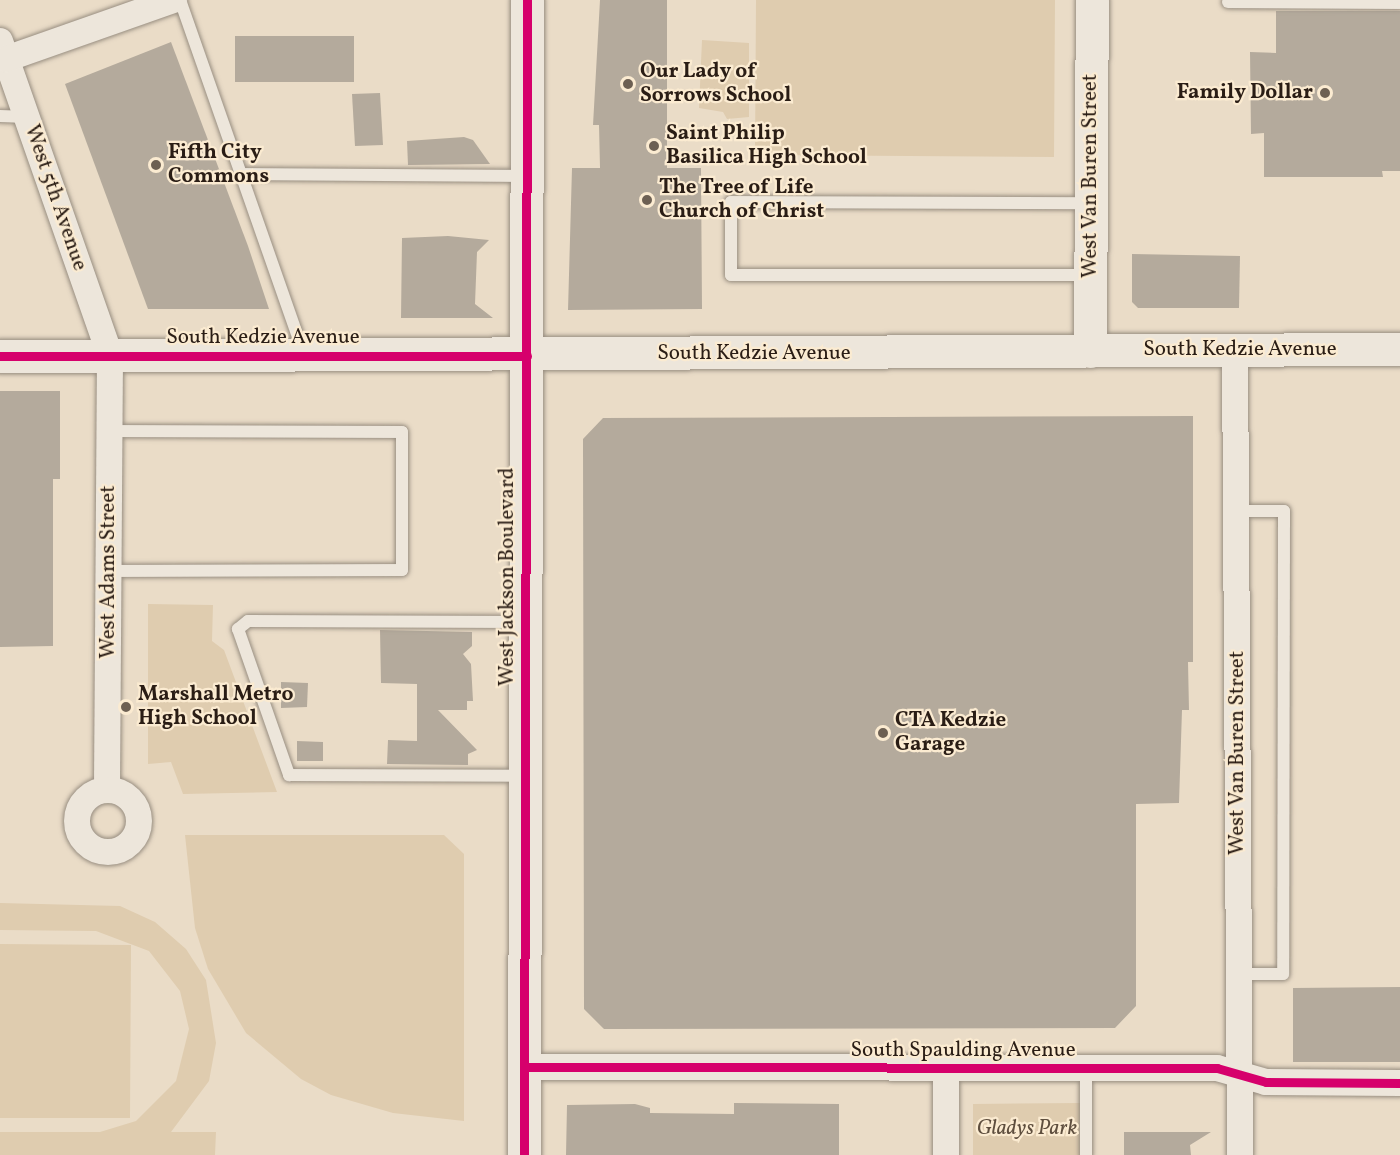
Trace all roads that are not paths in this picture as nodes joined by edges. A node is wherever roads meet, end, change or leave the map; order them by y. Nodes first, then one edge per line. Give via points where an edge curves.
1 (174, 0) edge
2 (180, 0) edge
3 (527, 0) edge
4 (1092, 0) edge
5 (1228, 2) dead end
6 (1400, 3) edge
7 (3, 50) edge
8 (0, 116) edge
9 (27, 117) junction
10 (241, 174) junction
11 (527, 176) junction
12 (1091, 203) junction
13 (1090, 275) junction
14 (1400, 349) edge
15 (1235, 350) junction
16 (1090, 351) junction
17 (110, 355) junction
18 (0, 356) edge
19 (304, 356) junction
20 (527, 356) junction
21 (110, 431) junction
22 (1236, 511) junction
23 (109, 571) junction
24 (526, 622) junction
25 (525, 776) junction
26 (107, 789) dead end
27 (1240, 974) junction
28 (524, 1067) junction
29 (946, 1070) junction
30 (1086, 1070) junction
31 (1241, 1075) junction
32 (1400, 1083) edge
33 (524, 1155) edge
34 (945, 1155) edge
35 (1086, 1155) edge
36 (1240, 1155) edge

1 - 7 street
2 - 10 lane
3 - 11 street, West Jackson Boulevard
4 - 12 street, West Van Buren Street
5 - 6 lane
7 - 9 street, West 5th Avenue
8 - 9 lane
9 - 17 street, West 5th Avenue
10 - 11 lane
10 - 19 lane
11 - 20 street, West Jackson Boulevard
12 - 13 street, West Van Buren Street
12 - 13 lane via 731,202 731,274
13 - 16 street, West Van Buren Street
14 - 15 street, South Kedzie Avenue
15 - 16 street, South Kedzie Avenue
15 - 22 street, West Van Buren Street
16 - 20 street, South Kedzie Avenue
17 - 18 street, South Kedzie Avenue
17 - 19 street, South Kedzie Avenue
17 - 21 street, West Adams Street
19 - 20 street, South Kedzie Avenue
20 - 24 street, West Jackson Boulevard
21 - 23 street, West Adams Street
21 - 23 lane via 402,432 402,570
22 - 27 street, West Van Buren Street
22 - 27 lane via 1284,511 1283,974
23 - 26 street, West Adams Street
24 - 25 street, West Jackson Boulevard
24 - 25 lane via 248,621 238,629 289,775
25 - 28 street, West Jackson Boulevard
27 - 31 street, West Van Buren Street
28 - 29 street, South Spaulding Avenue
28 - 33 street, West Jackson Boulevard
29 - 30 street, South Spaulding Avenue
29 - 34 street
30 - 31 street, South Spaulding Avenue via 1217,1068
30 - 35 lane
31 - 32 street, South Spaulding Avenue via 1266,1082
31 - 36 street, West Van Buren Street

